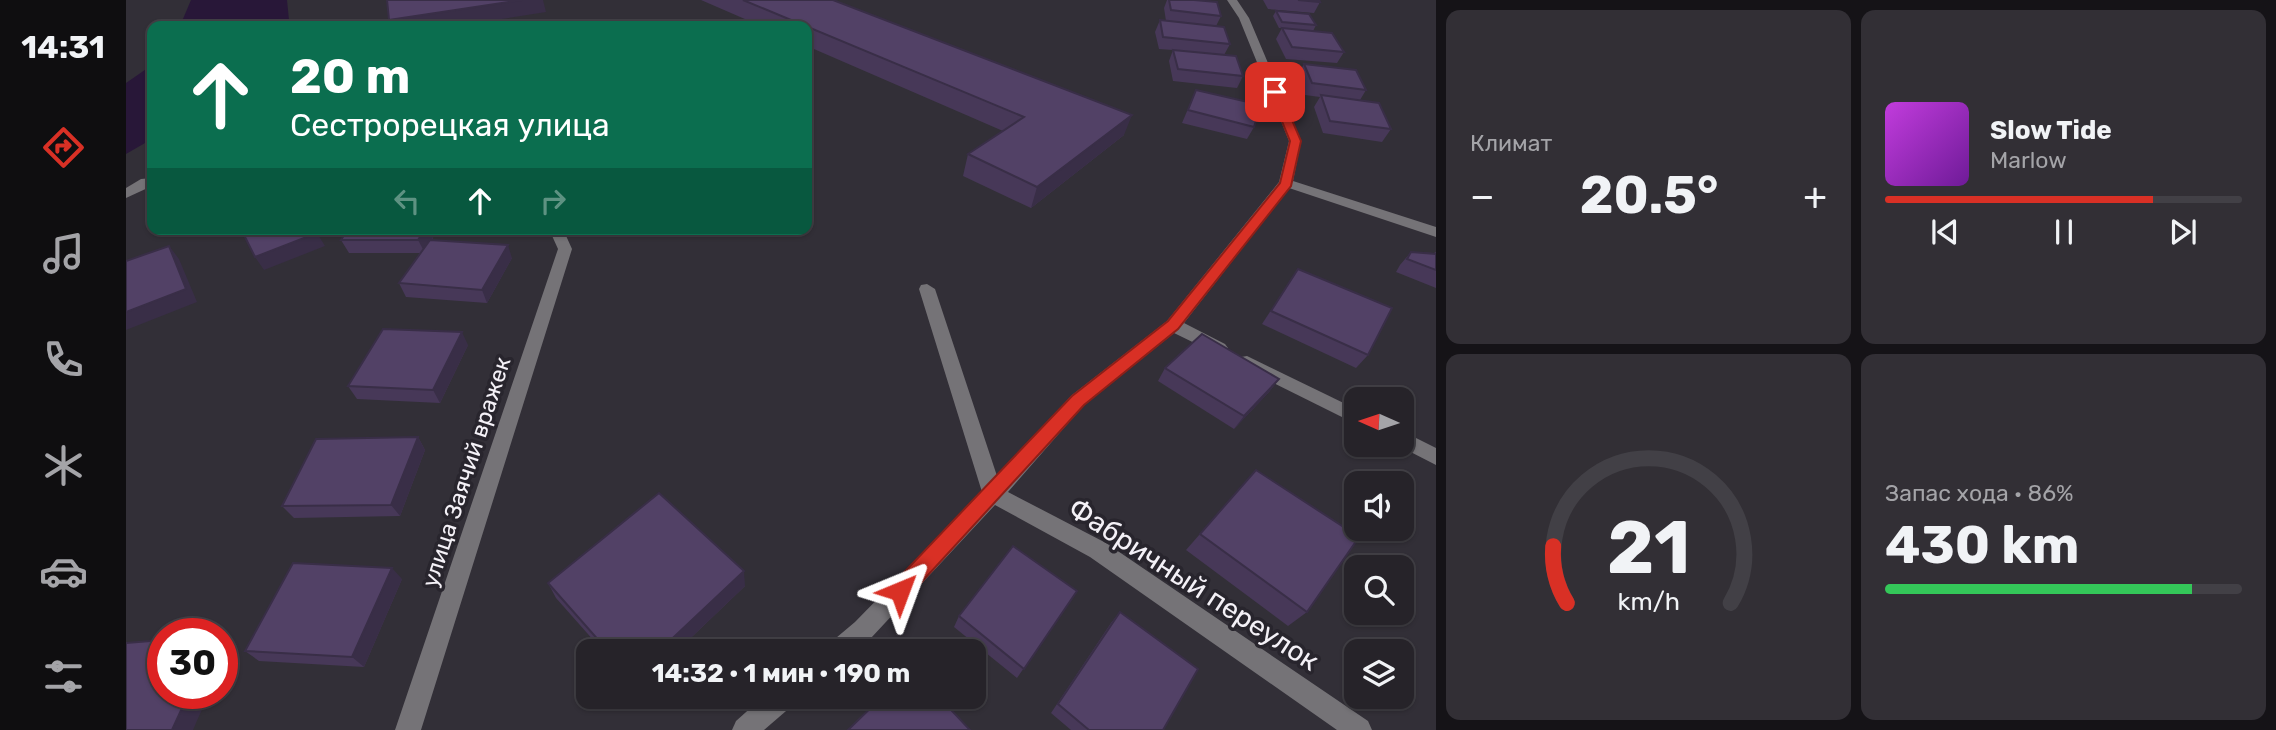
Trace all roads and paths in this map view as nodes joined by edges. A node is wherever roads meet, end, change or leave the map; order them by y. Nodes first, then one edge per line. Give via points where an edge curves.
1 (1232, 0) edge
2 (147, 183) edge
3 (1286, 183) junction
4 (126, 194) edge
5 (1436, 232) edge
6 (559, 235) edge
7 (927, 289) dead end
8 (1173, 325) junction
9 (1344, 411) edge
10 (1414, 445) edge
11 (1436, 457) edge
12 (993, 494) junction
13 (852, 639) edge
14 (769, 709) edge
15 (408, 730) edge
16 (745, 730) edge
17 (1359, 730) edge

1 - 3 street via 1296,141
2 - 4 street
3 - 5 street
3 - 8 street
6 - 15 street, улица Заячий вражек via 565,249
7 - 12 street
8 - 9 street
8 - 12 street via 1078,400
10 - 11 street
12 - 13 street
12 - 17 street, Фабричный переулок via 1098,550
14 - 16 street

